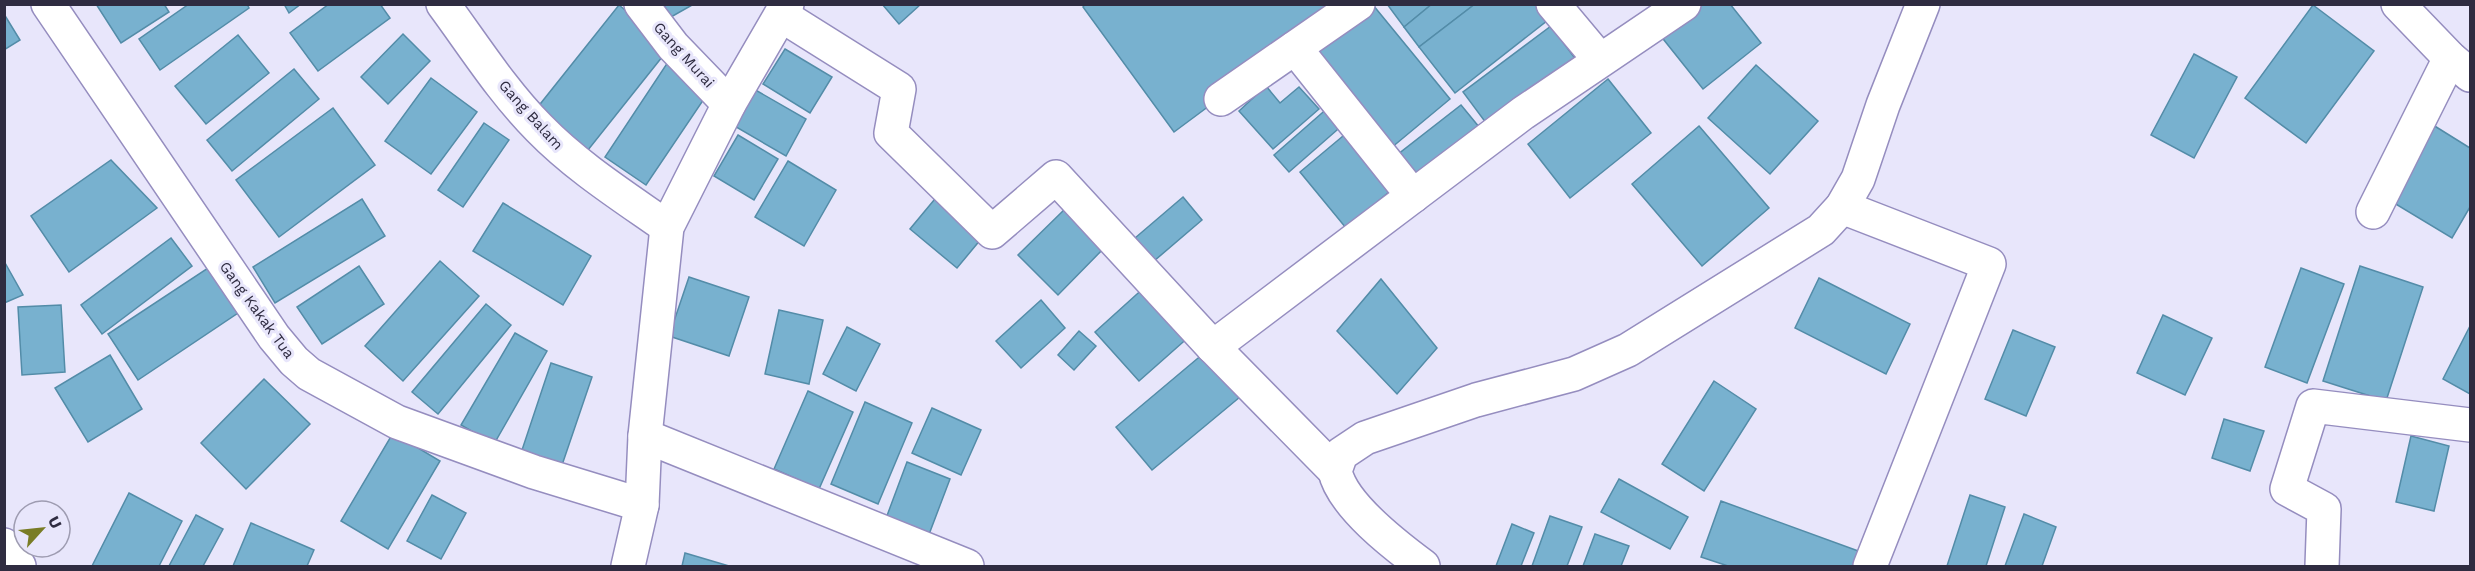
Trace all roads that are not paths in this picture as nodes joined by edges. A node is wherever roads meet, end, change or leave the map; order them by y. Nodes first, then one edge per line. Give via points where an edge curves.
1 (48, 4) edge
2 (443, 4) edge
3 (641, 4) edge
4 (1358, 4) edge
5 (1553, 4) edge
6 (1684, 4) edge
7 (1923, 4) edge
8 (2398, 4) edge
9 (784, 10) edge
10 (1295, 48) junction
11 (1600, 60) junction
12 (2460, 66) edge
13 (1221, 99) dead end
14 (729, 104) junction
15 (1413, 196) junction
16 (1842, 207) junction
17 (2373, 212) dead end
18 (666, 227) junction
19 (1213, 347) junction
20 (2470, 425) edge
21 (645, 436) junction
22 (1335, 471) junction
23 (642, 505) junction
24 (4, 545) edge
25 (19, 567) edge
26 (628, 567) edge
27 (967, 567) edge
28 (1423, 567) edge
29 (1870, 567) edge
30 (2322, 567) edge

1 - 23 street, Gang Kakak Tua via 274,337 301,368 397,422 534,472
2 - 18 street, Gang Balam via 539,128 570,157
3 - 14 street, Gang Murai via 673,46
4 - 10 street
5 - 11 street
6 - 11 street
7 - 16 street via 1858,179
8 - 12 street
9 - 14 street
9 - 19 street via 899,89 891,133 993,232 1056,177
10 - 13 street
10 - 15 street
11 - 15 street
12 - 17 street
14 - 18 street
15 - 19 street
16 - 22 street via 1821,230 1628,350 1574,374 1476,400 1365,438 1341,454
16 - 29 street via 1989,264
18 - 21 street
19 - 22 street
20 - 30 street via 2313,406 2287,489 2324,509
21 - 23 street
21 - 27 street
22 - 28 street via 1342,490 1374,527
23 - 26 street
24 - 25 street

